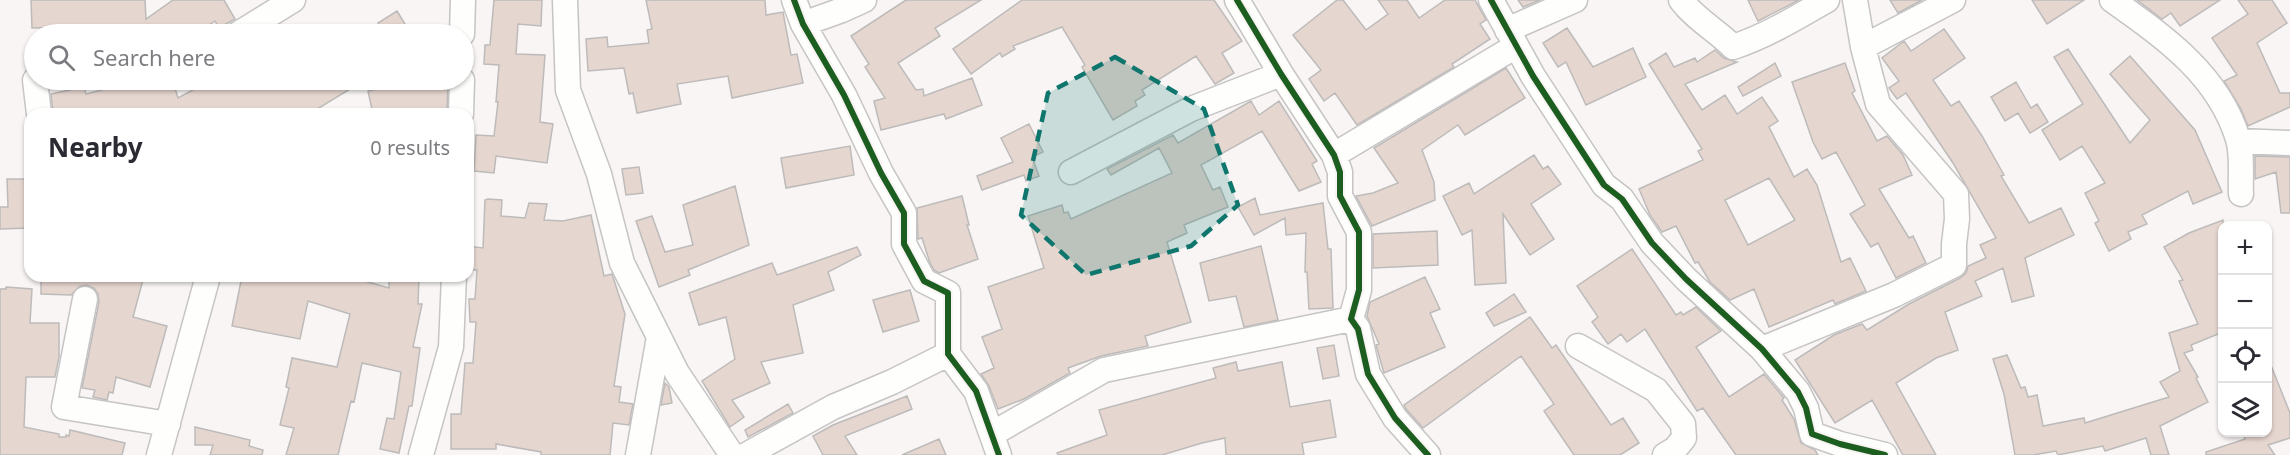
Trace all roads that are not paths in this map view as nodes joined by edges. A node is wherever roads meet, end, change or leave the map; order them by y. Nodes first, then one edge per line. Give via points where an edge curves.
1 (292, 0) edge
2 (463, 0) edge
3 (565, 0) edge
4 (794, 0) edge
5 (864, 0) edge
6 (1237, 0) edge
7 (1491, 0) edge
8 (1575, 0) edge
9 (1681, 0) edge
10 (1827, 0) edge
11 (1855, 0) edge
12 (1953, 0) edge
13 (2112, 0) edge
14 (254, 24) edge
15 (462, 24) edge
16 (803, 24) junction
17 (1511, 38) junction
18 (1863, 47) junction
19 (1281, 74) junction
20 (36, 90) edge
21 (462, 90) edge
22 (38, 108) edge
23 (461, 108) edge
24 (2239, 141) junction
25 (2290, 143) edge
26 (1334, 155) junction
27 (1071, 172) dead end
28 (2241, 194) dead end
29 (206, 282) edge
30 (454, 282) edge
31 (85, 299) dead end
32 (1351, 319) junction
33 (659, 337) junction
34 (1578, 346) dead end
35 (1762, 349) junction
36 (948, 354) junction
37 (168, 424) junction
38 (995, 445) edge
39 (159, 455) edge
40 (421, 455) edge
41 (638, 455) edge
42 (732, 455) edge
43 (746, 455) edge
44 (1428, 455) edge
45 (1665, 455) edge
46 (1885, 455) edge

1 - 14 street
2 - 15 street
3 - 33 street via 568,90 599,174 622,263
4 - 16 street
5 - 16 street
6 - 19 street
7 - 17 street
8 - 17 street
9 - 10 street via 1691,14 1733,47 1772,31
11 - 18 street
12 - 18 street
13 - 24 street via 2192,62 2226,108
16 - 36 street via 904,213 904,244 924,281 948,293
17 - 26 street
17 - 35 street via 1604,185 1622,199 1652,243 1686,279
18 - 35 street via 1878,104 1956,194 1954,265 1894,295
19 - 26 street
19 - 27 street via 1191,109
20 - 22 street
21 - 23 street
24 - 25 street
24 - 28 street
26 - 32 street via 1340,172 1340,196 1359,232 1359,290
29 - 37 street
30 - 40 street via 452,347
31 - 37 street via 64,407
32 - 38 street via 1104,370
32 - 44 street via 1358,329 1368,374 1395,418
33 - 41 street
33 - 42 street via 677,373
34 - 45 street via 1656,390 1683,424 1684,438
35 - 46 street via 1798,392 1812,434
36 - 38 street via 976,391
36 - 43 street via 833,407
37 - 39 street

